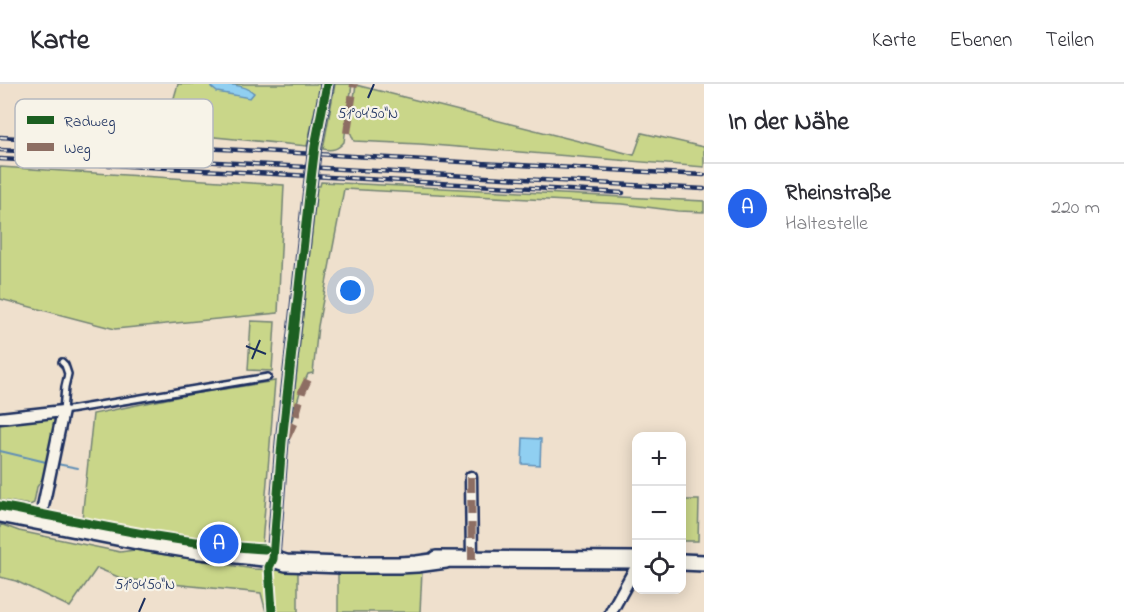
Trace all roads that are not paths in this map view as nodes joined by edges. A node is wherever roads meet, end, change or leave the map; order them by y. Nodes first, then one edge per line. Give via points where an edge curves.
1 (327, 84) edge
2 (62, 362) dead end
3 (268, 377) dead end
4 (63, 411) junction
5 (0, 418) edge
6 (471, 477) dead end
7 (0, 514) edge
8 (40, 521) junction
9 (273, 559) junction
10 (472, 560) junction
11 (632, 560) edge
12 (686, 562) edge
13 (704, 563) edge
14 (632, 574) edge
15 (611, 612) edge

1 - 9 street, bridge via 309,187
2 - 4 lane via 68,374
3 - 4 lane
4 - 5 street
4 - 8 street
6 - 10 street
7 - 8 main road
8 - 9 main road via 148,543
9 - 10 main road via 343,565
10 - 11 main road
12 - 13 main road
14 - 15 street

